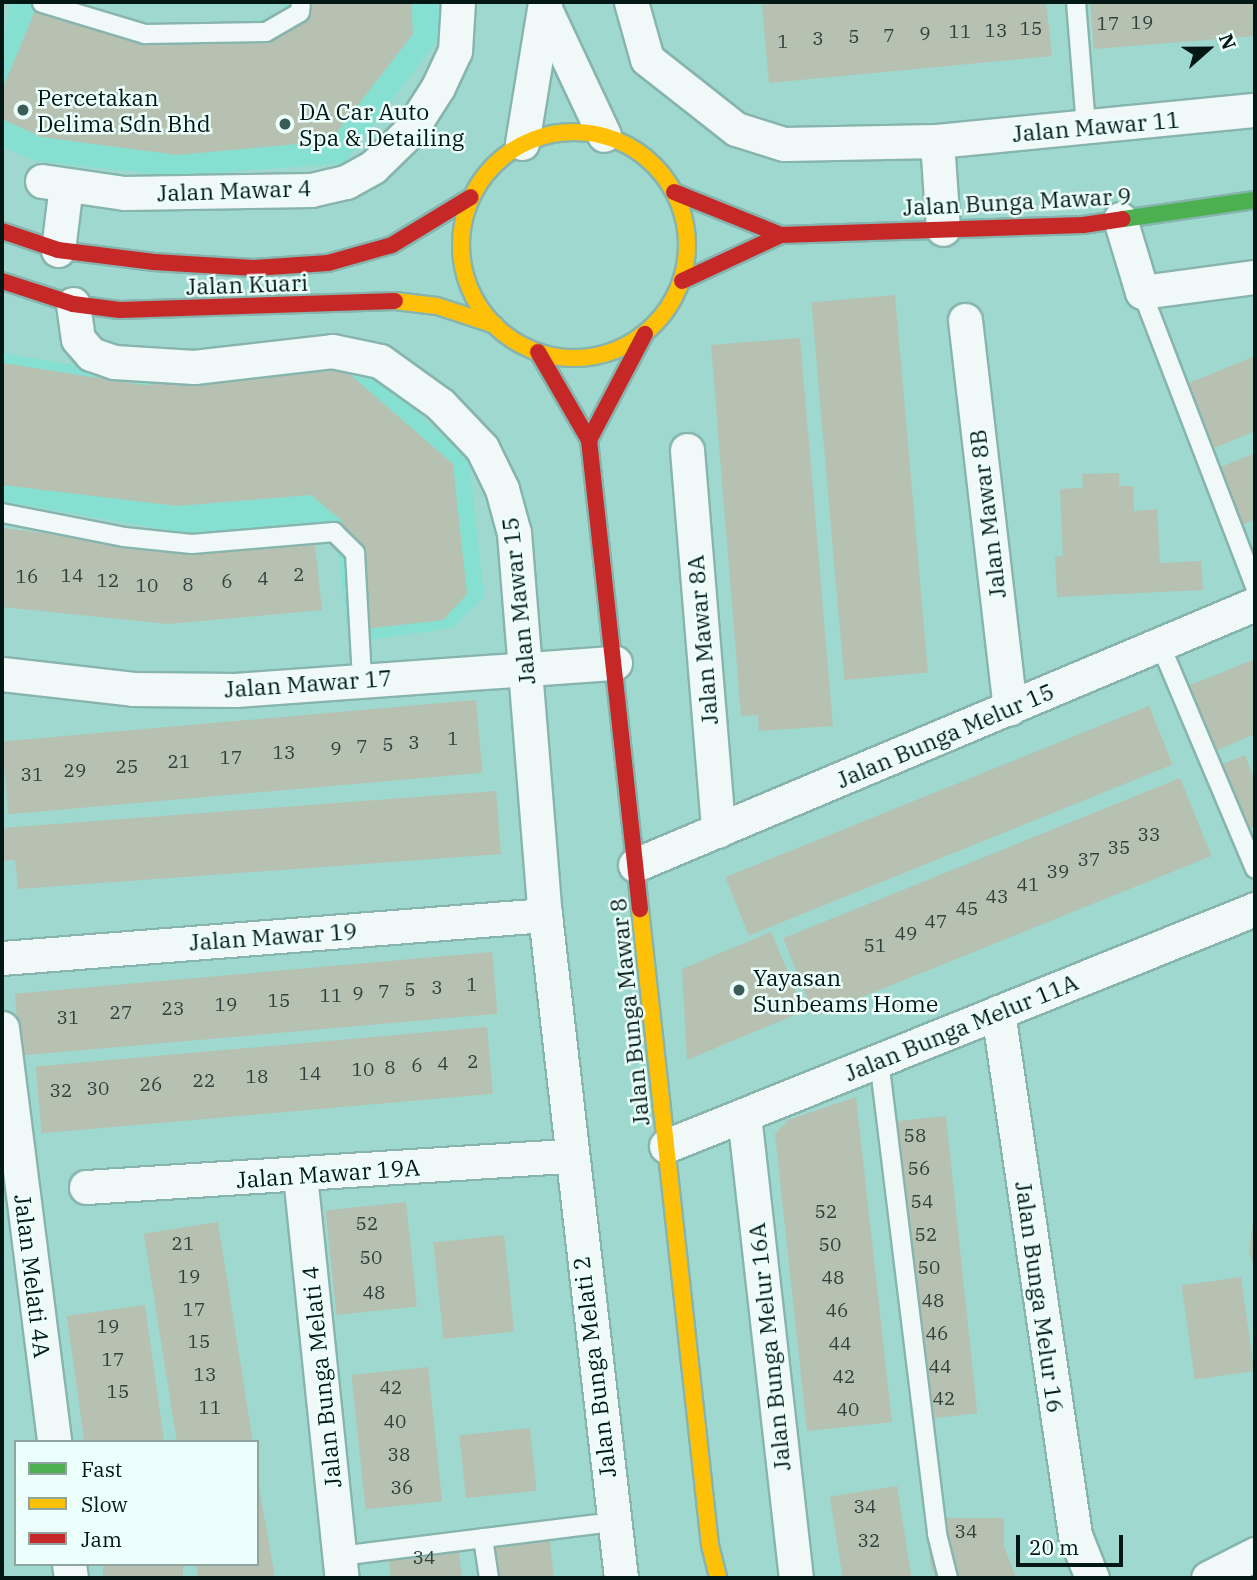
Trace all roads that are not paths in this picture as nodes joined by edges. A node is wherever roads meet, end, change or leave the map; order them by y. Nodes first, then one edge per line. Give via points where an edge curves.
1 (301, 2) edge
2 (458, 2) edge
3 (631, 2) edge
4 (1076, 2) edge
5 (42, 3) edge
6 (545, 5) edge
7 (1255, 110) edge
8 (1086, 125) junction
9 (604, 135) junction
10 (937, 141) junction
11 (522, 143) junction
12 (674, 191) junction
13 (471, 197) junction
14 (1255, 200) edge
15 (1120, 219) junction
16 (943, 229) junction
17 (2, 231) edge
18 (781, 235) junction
19 (58, 250) junction
20 (1255, 277) edge
21 (682, 281) junction
22 (7, 291) edge
23 (1142, 292) junction
24 (73, 304) junction
25 (964, 320) dead end
26 (495, 325) junction
27 (645, 334) junction
28 (538, 352) junction
29 (589, 440) junction
30 (687, 450) dead end
31 (2, 513) edge
32 (1255, 586) edge
33 (1255, 604) edge
34 (1160, 644) junction
35 (615, 663) junction
36 (526, 667) junction
37 (2, 674) edge
38 (362, 680) junction
39 (1010, 708) junction
40 (718, 831) junction
41 (635, 865) junction
42 (1255, 869) edge
43 (1255, 909) edge
44 (545, 915) junction
45 (2, 957) edge
46 (998, 1012) junction
47 (2, 1027) edge
48 (879, 1060) junction
49 (744, 1115) junction
50 (666, 1146) junction
51 (570, 1156) junction
52 (300, 1175) junction
53 (86, 1187) dead end
54 (54, 1440) edge
55 (612, 1522) junction
56 (484, 1538) junction
57 (1255, 1554) edge
58 (341, 1567) edge
59 (489, 1578) edge
60 (621, 1578) edge
61 (718, 1578) edge
62 (796, 1578) edge
63 (948, 1578) edge
64 (1092, 1578) edge
65 (1208, 1578) edge

1 - 5 lane via 300,12 265,32 145,34
2 - 19 street, Jalan Mawar 4 via 455,51 438,87 410,131 373,167 346,182 311,190 138,193 54,183
3 - 10 street, Jalan Mawar 11 via 647,59 736,130 784,144
4 - 8 lane
6 - 9 street
6 - 11 street
7 - 8 street, Jalan Mawar 11
8 - 10 street, Jalan Mawar 11
9 - 11 street via 548,133
9 - 12 street via 632,147 656,167
10 - 16 street
11 - 13 street via 492,166
12 - 18 street, Jalan Bunga Mawar 9
12 - 21 street via 685,220 687,251
13 - 19 street, Jalan Kuari via 393,245 328,263 254,268
13 - 26 street via 461,230 463,265 474,298
14 - 15 street, Jalan Bunga Mawar 9
15 - 16 street, Jalan Bunga Mawar 9
15 - 23 street
16 - 18 street, Jalan Bunga Mawar 9
17 - 19 street, Jalan Kuari
18 - 21 street, Jalan Bunga Mawar 9
20 - 23 street
21 - 27 street via 667,310
22 - 24 street, Jalan Kuari
23 - 32 lane
24 - 26 street, Jalan Kuari via 133,310 396,302 437,306
24 - 36 street, Jalan Mawar 15 via 78,339 91,354 114,362 194,367 332,351 380,361 440,404 482,448 502,489 514,533
25 - 39 street, Jalan Mawar 8B
26 - 28 street
27 - 28 street via 612,352 587,356
27 - 29 street
28 - 29 street, Jalan Bunga Mawar 8
29 - 35 street, Jalan Bunga Mawar 8
30 - 40 street, Jalan Mawar 8A
31 - 38 lane via 124,537 192,544 334,532 355,553
33 - 34 street, Jalan Bunga Melur 15
34 - 39 street, Jalan Bunga Melur 15
34 - 42 lane
35 - 36 street, Jalan Mawar 17
35 - 41 street, Jalan Bunga Mawar 8
36 - 38 street, Jalan Mawar 17
36 - 44 street, Jalan Mawar 15
37 - 38 street, Jalan Mawar 17 via 134,689 235,690
39 - 40 street, Jalan Bunga Melur 15
40 - 41 street, Jalan Bunga Melur 15
41 - 50 street, Jalan Bunga Mawar 8
43 - 46 street, Jalan Bunga Melur 11A
44 - 45 street, Jalan Mawar 19
44 - 51 street, Jalan Mawar 15
46 - 48 street, Jalan Bunga Melur 11A
46 - 64 street, Jalan Bunga Melur 16 via 1075,1535
47 - 54 street, Jalan Melati 4A
48 - 49 street, Jalan Bunga Melur 11A
48 - 63 lane via 937,1535
49 - 50 street, Jalan Bunga Melur 11A
49 - 62 street, Jalan Bunga Melur 16A
50 - 61 street, Jalan Bunga Mawar 8 via 710,1545
51 - 52 street, Jalan Mawar 19A
51 - 55 street, Jalan Bunga Melati 2
52 - 53 street, Jalan Mawar 19A
52 - 58 street, Jalan Bunga Melati 4
55 - 56 lane
55 - 60 street, Jalan Bunga Melati 2
56 - 58 lane
56 - 59 lane
57 - 65 street

